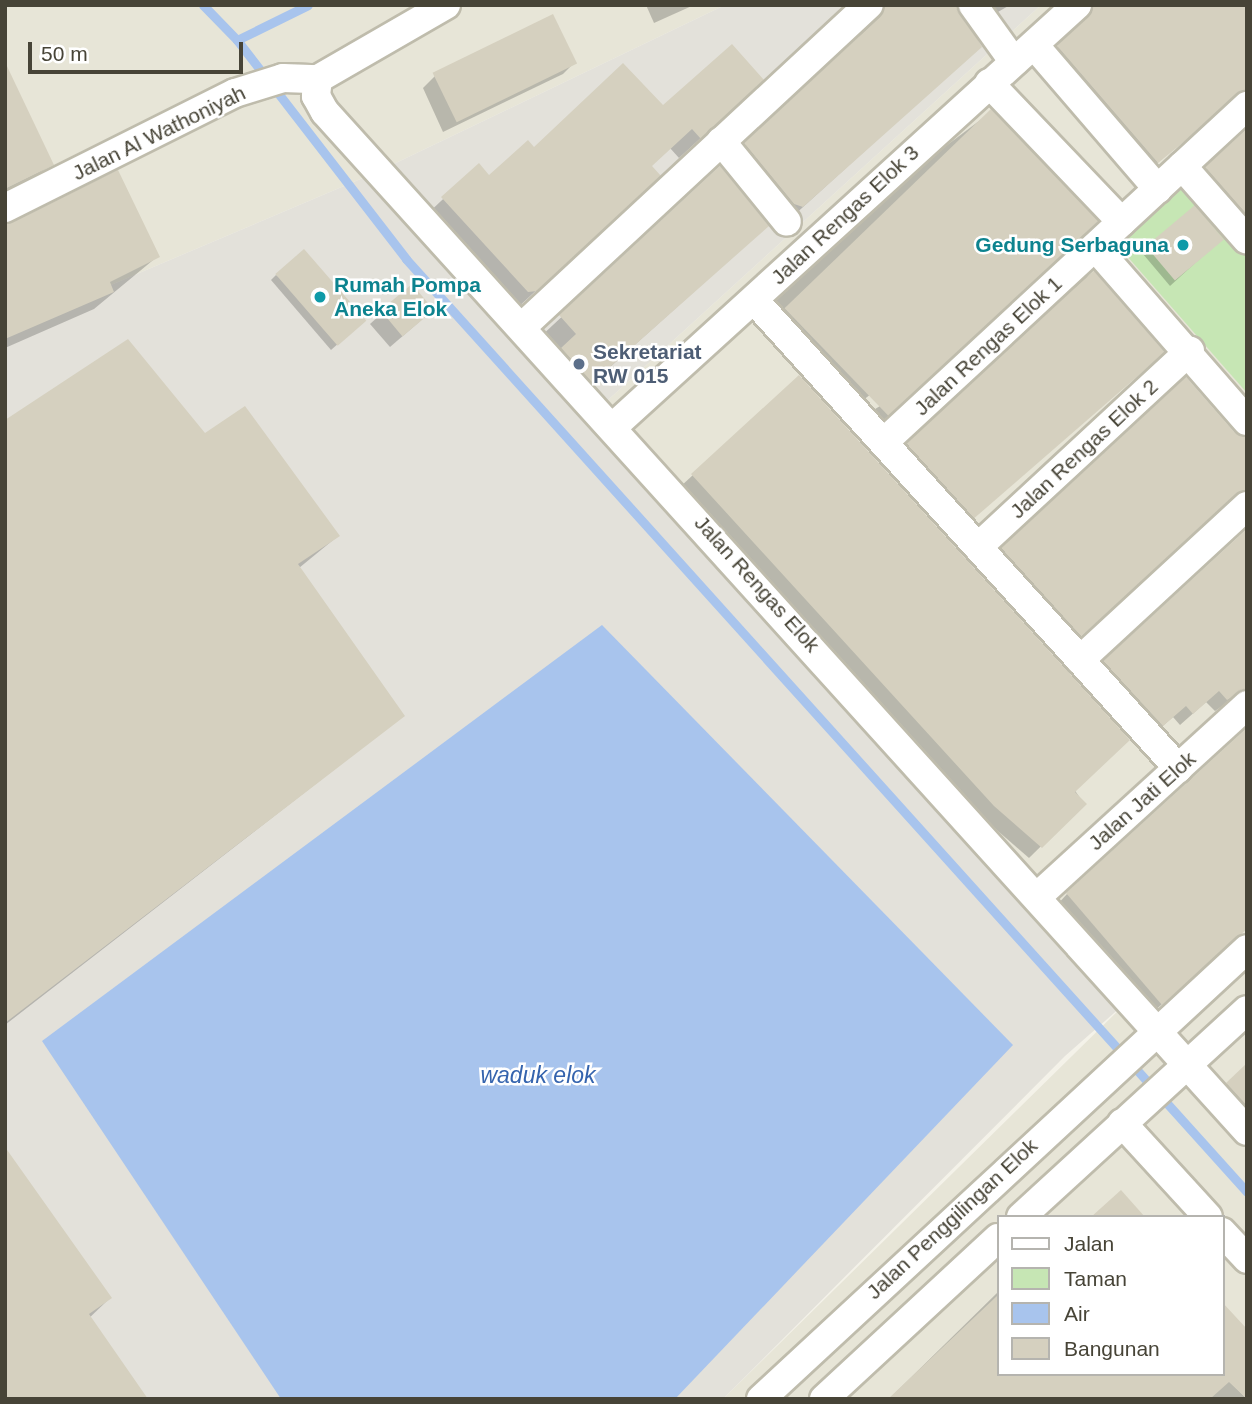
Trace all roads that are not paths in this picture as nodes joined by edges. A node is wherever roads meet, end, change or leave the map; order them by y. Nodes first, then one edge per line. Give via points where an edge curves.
1 (446, 5) edge
2 (869, 5) edge
3 (973, 5) edge
4 (1077, 5) edge
5 (1024, 54) junction
6 (318, 79) junction
7 (989, 83) junction
8 (1247, 106) edge
9 (721, 141) junction
10 (1182, 166) junction
11 (1158, 189) junction
12 (5, 208) edge
13 (787, 222) dead end
14 (1122, 222) junction
15 (1247, 240) edge
16 (1095, 247) junction
17 (754, 300) junction
18 (523, 326) junction
19 (1190, 351) junction
20 (1247, 421) edge
21 (614, 426) junction
22 (884, 442) junction
23 (1247, 506) edge
24 (978, 547) junction
25 (1080, 660) junction
26 (1247, 705) edge
27 (1178, 768) junction
28 (1038, 896) junction
29 (1247, 949) edge
30 (1247, 1010) edge
31 (1151, 1036) junction
32 (1180, 1071) junction
33 (1130, 1116) junction
34 (1247, 1131) edge
35 (1023, 1215) edge
36 (1206, 1215) edge
37 (1224, 1234) edge
38 (996, 1240) edge
39 (1247, 1259) edge
40 (761, 1399) edge
41 (824, 1399) edge

1 - 6 street
2 - 9 street
3 - 5 street
4 - 5 street, Jalan Rengas Elok 3
5 - 7 street, Jalan Rengas Elok 3
5 - 11 street
6 - 12 street, Jalan Al Wathoniyah via 283,78 235,93
6 - 18 street, Jalan Rengas Elok via 320,104
7 - 14 street
7 - 17 street, Jalan Rengas Elok 3
8 - 10 street, Jalan Rengas Elok 1
9 - 13 street
9 - 18 street
10 - 11 street, Jalan Rengas Elok 1
10 - 15 street
11 - 14 street, Jalan Rengas Elok 1
14 - 16 street, Jalan Rengas Elok 1
16 - 19 street
16 - 22 street, Jalan Rengas Elok 1
17 - 21 street, Jalan Rengas Elok 3
17 - 22 street
18 - 21 street, Jalan Rengas Elok
19 - 20 street
19 - 24 street, Jalan Rengas Elok 2
21 - 28 street, Jalan Rengas Elok
22 - 24 street
23 - 25 street
24 - 25 street
25 - 27 street
26 - 27 street, Jalan Jati Elok
27 - 28 street, Jalan Jati Elok
28 - 31 street, Jalan Rengas Elok
29 - 31 street
30 - 32 street
31 - 32 street, Jalan Rengas Elok
31 - 40 street, Jalan Penggilingan Elok
32 - 33 street
32 - 34 street, Jalan Rengas Elok
33 - 35 street
33 - 36 street
37 - 39 street
38 - 41 street

